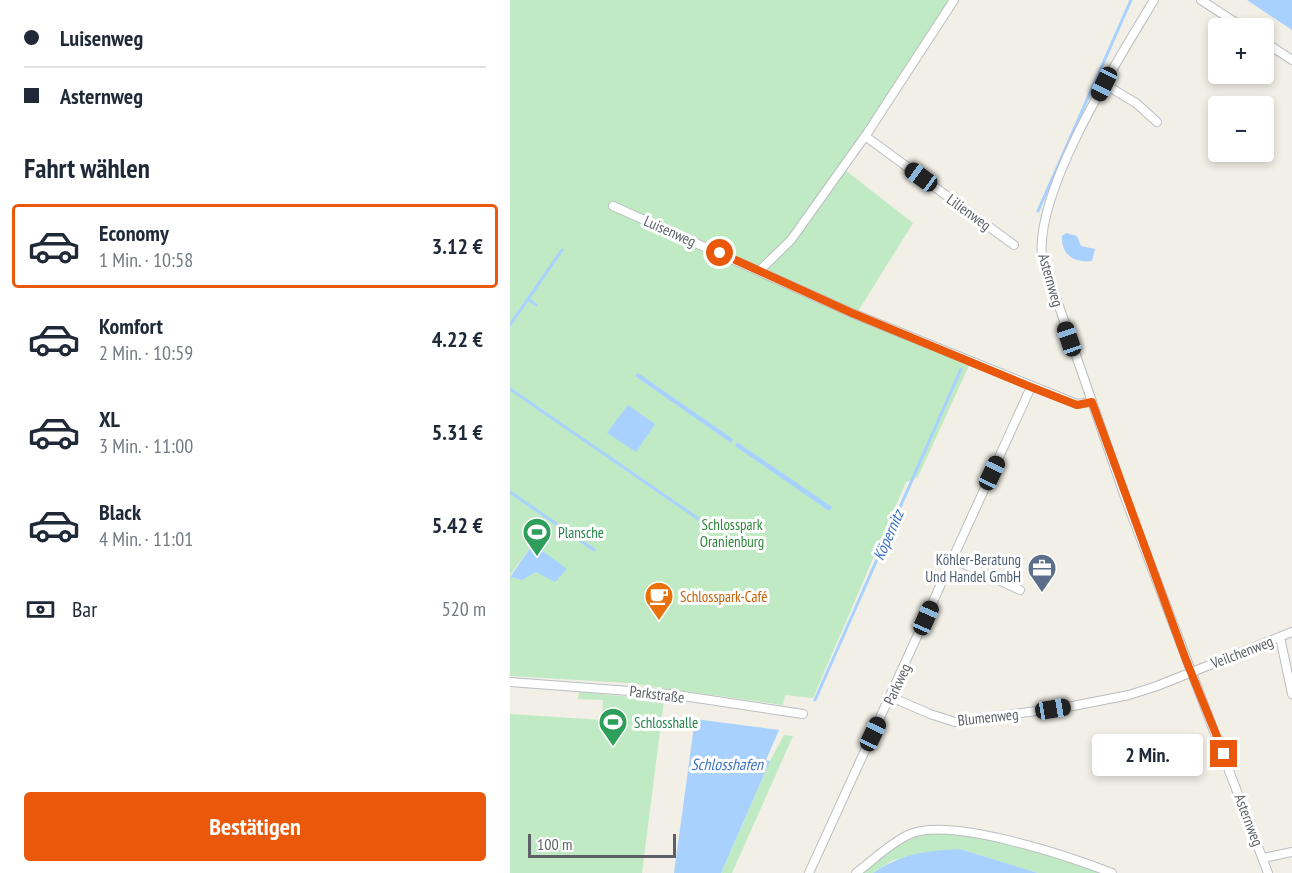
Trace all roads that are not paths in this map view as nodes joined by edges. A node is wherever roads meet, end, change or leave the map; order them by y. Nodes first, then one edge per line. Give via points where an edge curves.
1 (954, 0) edge
2 (1154, 0) edge
3 (1201, 0) edge
4 (1229, 18) edge
5 (1274, 48) edge
6 (1292, 60) edge
7 (1104, 84) junction
8 (1157, 122) dead end
9 (865, 136) junction
10 (613, 206) dead end
11 (1014, 245) dead end
12 (759, 271) junction
13 (1031, 387) junction
14 (1092, 402) junction
15 (953, 559) junction
16 (1020, 590) dead end
17 (1292, 632) edge
18 (1280, 637) junction
19 (1192, 671) junction
20 (510, 682) edge
21 (1292, 693) edge
22 (891, 697) junction
23 (803, 714) dead end
24 (1292, 852) edge
25 (1263, 858) junction
26 (809, 873) edge
27 (856, 873) edge
28 (1112, 873) edge
29 (1268, 873) edge

1 - 9 street
2 - 7 street, Asternweg
3 - 4 street
5 - 6 street
7 - 8 street via 1136,103
7 - 14 street, Asternweg via 1053,189 1041,245 1047,275
9 - 11 street, Lilienweg
9 - 12 street via 791,240
10 - 12 street, Luisenweg
12 - 13 street, Luisenweg
13 - 14 street, Luisenweg via 1077,405
13 - 15 street, Parkweg
14 - 19 street, Asternweg
15 - 16 street
15 - 22 street, Parkweg
17 - 18 street, Veilchenweg
18 - 19 street, Veilchenweg
18 - 21 street
19 - 22 street, Blumenweg via 1129,695 972,721 940,718
19 - 25 street, Asternweg
20 - 23 street, Parkstraße via 669,694
22 - 26 street, Parkweg
24 - 25 street
25 - 29 street, Asternweg
27 - 28 street via 909,834 936,830 999,837

